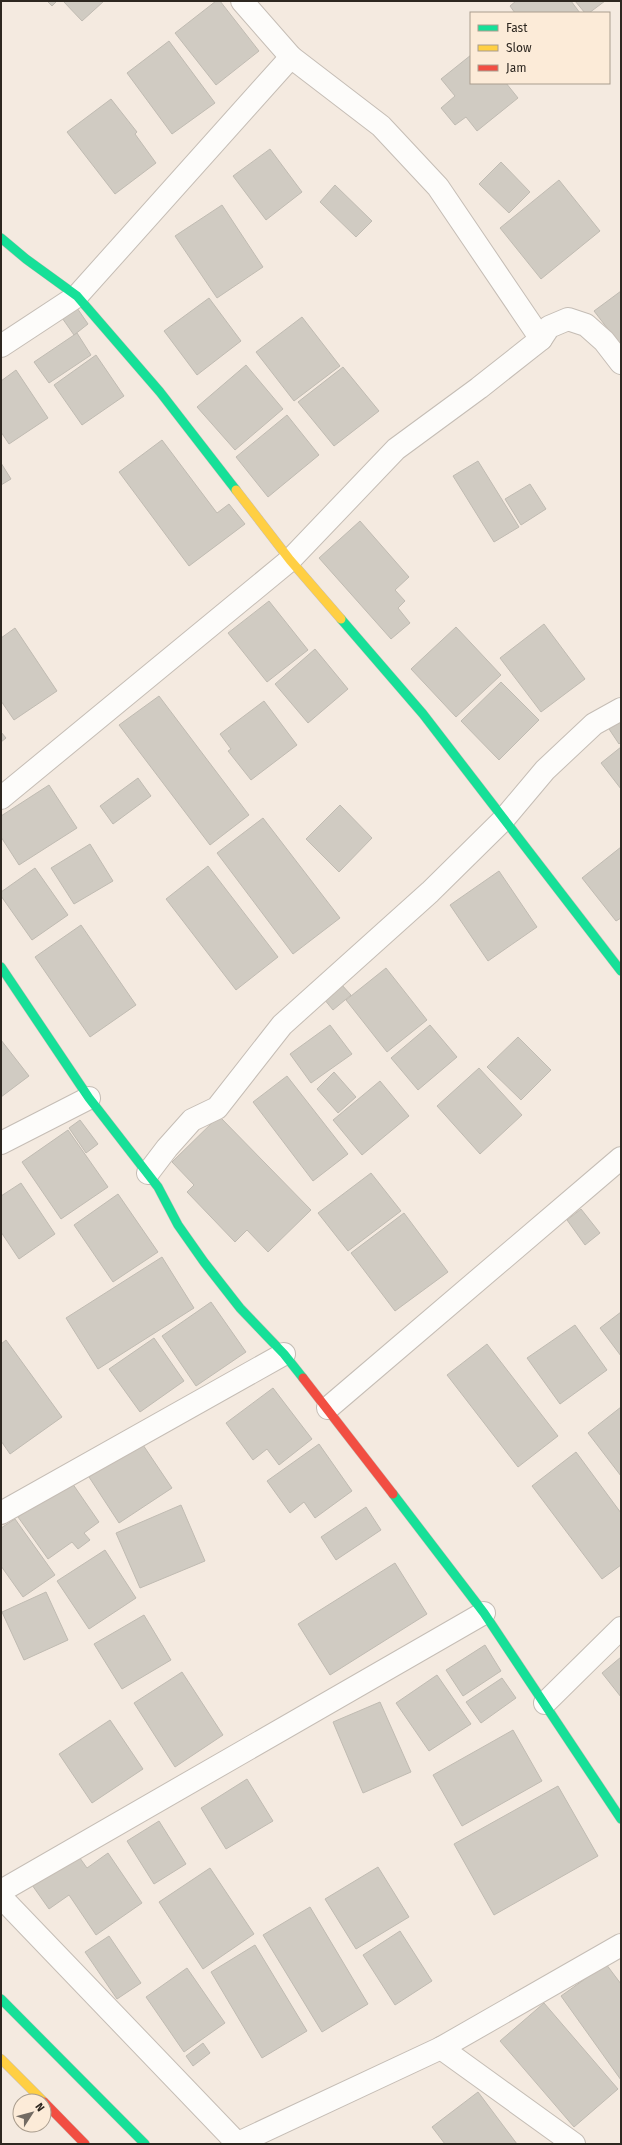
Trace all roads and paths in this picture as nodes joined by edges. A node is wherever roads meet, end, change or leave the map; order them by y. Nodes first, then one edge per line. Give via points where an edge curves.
1 (242, 1) edge
2 (291, 57) junction
3 (1, 238) edge
4 (77, 296) junction
5 (541, 339) junction
6 (1, 346) edge
7 (621, 363) edge
8 (290, 560) junction
9 (621, 709) edge
10 (1, 798) edge
11 (504, 820) junction
12 (1, 967) edge
13 (621, 971) edge
14 (89, 1098) junction
15 (1, 1142) edge
16 (621, 1158) edge
17 (148, 1173) junction
18 (284, 1354) junction
19 (328, 1408) junction
20 (1, 1513) edge
21 (484, 1613) junction
22 (621, 1628) edge
23 (545, 1703) junction
24 (621, 1819) edge
25 (1, 1891) edge
26 (1, 1897) edge
27 (621, 1945) edge
28 (1, 1999) edge
29 (441, 2048) junction
30 (1, 2059) edge
31 (34, 2093) edge
32 (52, 2111) edge
33 (86, 2144) edge
34 (145, 2144) edge
35 (237, 2144) edge
36 (574, 2144) edge

1 - 2 street
2 - 4 street
2 - 5 street via 381,126 438,187
3 - 4 main road
4 - 6 street
4 - 8 main road via 160,392
5 - 7 street via 549,326 568,319 586,325 604,340
5 - 8 street via 396,449
8 - 10 street
8 - 11 main road via 423,714
9 - 11 street via 594,724 546,770
11 - 13 main road
11 - 17 street via 430,892 282,1025 217,1108 192,1120
12 - 14 main road
14 - 15 street
14 - 17 main road
16 - 19 street
17 - 18 main road via 178,1225 204,1262 240,1308
18 - 19 main road
18 - 20 street
19 - 21 main road
21 - 23 main road
21 - 25 street
22 - 23 street
23 - 24 main road
26 - 35 street
27 - 29 street
28 - 34 main road
29 - 35 street
29 - 36 street
30 - 31 main road
32 - 33 main road

